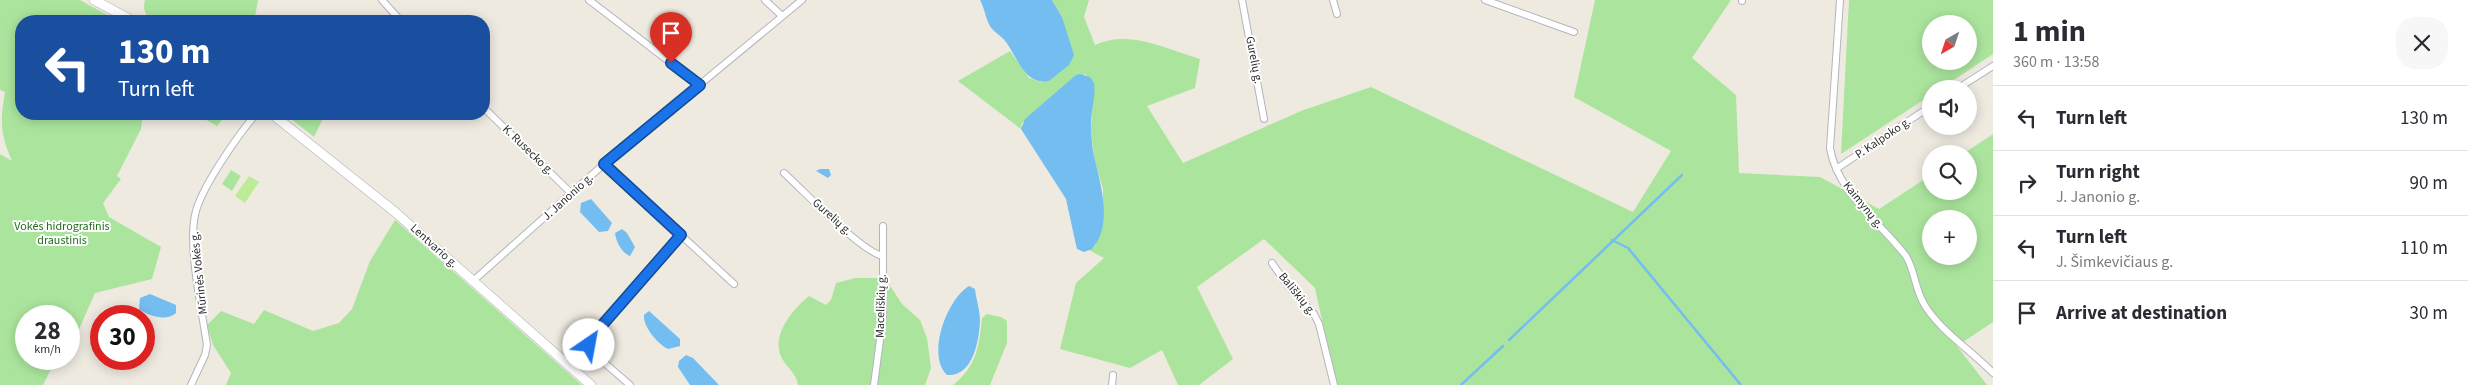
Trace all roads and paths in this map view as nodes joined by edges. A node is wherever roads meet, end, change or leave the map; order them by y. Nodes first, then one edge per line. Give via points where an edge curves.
1 (94, 0) edge
2 (382, 0) edge
3 (589, 0) edge
4 (765, 0) edge
5 (802, 0) edge
6 (1242, 0) edge
7 (1333, 0) edge
8 (1485, 0) edge
9 (1840, 0) edge
10 (1337, 14) dead end
11 (122, 15) edge
12 (396, 15) edge
13 (782, 16) junction
14 (1574, 32) dead end
15 (1993, 66) edge
16 (1971, 80) edge
17 (700, 85) junction
18 (1922, 112) edge
19 (490, 114) edge
20 (251, 120) edge
21 (280, 120) edge
22 (1264, 120) dead end
23 (604, 164) junction
24 (1836, 169) junction
25 (784, 172) dead end
26 (572, 194) junction
27 (883, 226) dead end
28 (681, 235) junction
29 (883, 256) junction
30 (1272, 263) dead end
31 (473, 280) junction
32 (734, 284) dead end
33 (1993, 373) edge
34 (1112, 375) dead end
35 (191, 385) edge
36 (591, 385) edge
37 (630, 385) edge
38 (874, 385) edge
39 (1112, 385) edge
40 (1334, 385) edge

1 - 11 main road
2 - 12 street
3 - 17 street
4 - 13 street
5 - 13 street, J. Janonio g.
6 - 22 street, Gurelių g.
7 - 10 street
8 - 14 street
9 - 24 street, Kaimynų g. via 1830,148
13 - 17 street, J. Janonio g.
15 - 16 street
17 - 23 street, J. Janonio g.
18 - 24 street, P. Kalpoko g.
19 - 26 street, K. Rusecko g.
20 - 35 street, Mūrinės Vokės g. via 227,153 195,214 194,240 207,345
21 - 31 main road, Lentvario g. via 395,212
23 - 26 street, J. Janonio g.
23 - 28 street
24 - 33 street, Kaimynų g. via 1854,197 1906,256 1930,312
25 - 29 street, Gurelių g. via 839,224 873,252
26 - 31 street, J. Janonio g.
27 - 29 street, Maceliškių g.
28 - 32 street
28 - 37 street via 590,339 592,352
29 - 38 street, Maceliškių g. via 883,317
30 - 40 street, Bališkių g. via 1314,314
31 - 36 main road, Lentvario g.
34 - 39 street

